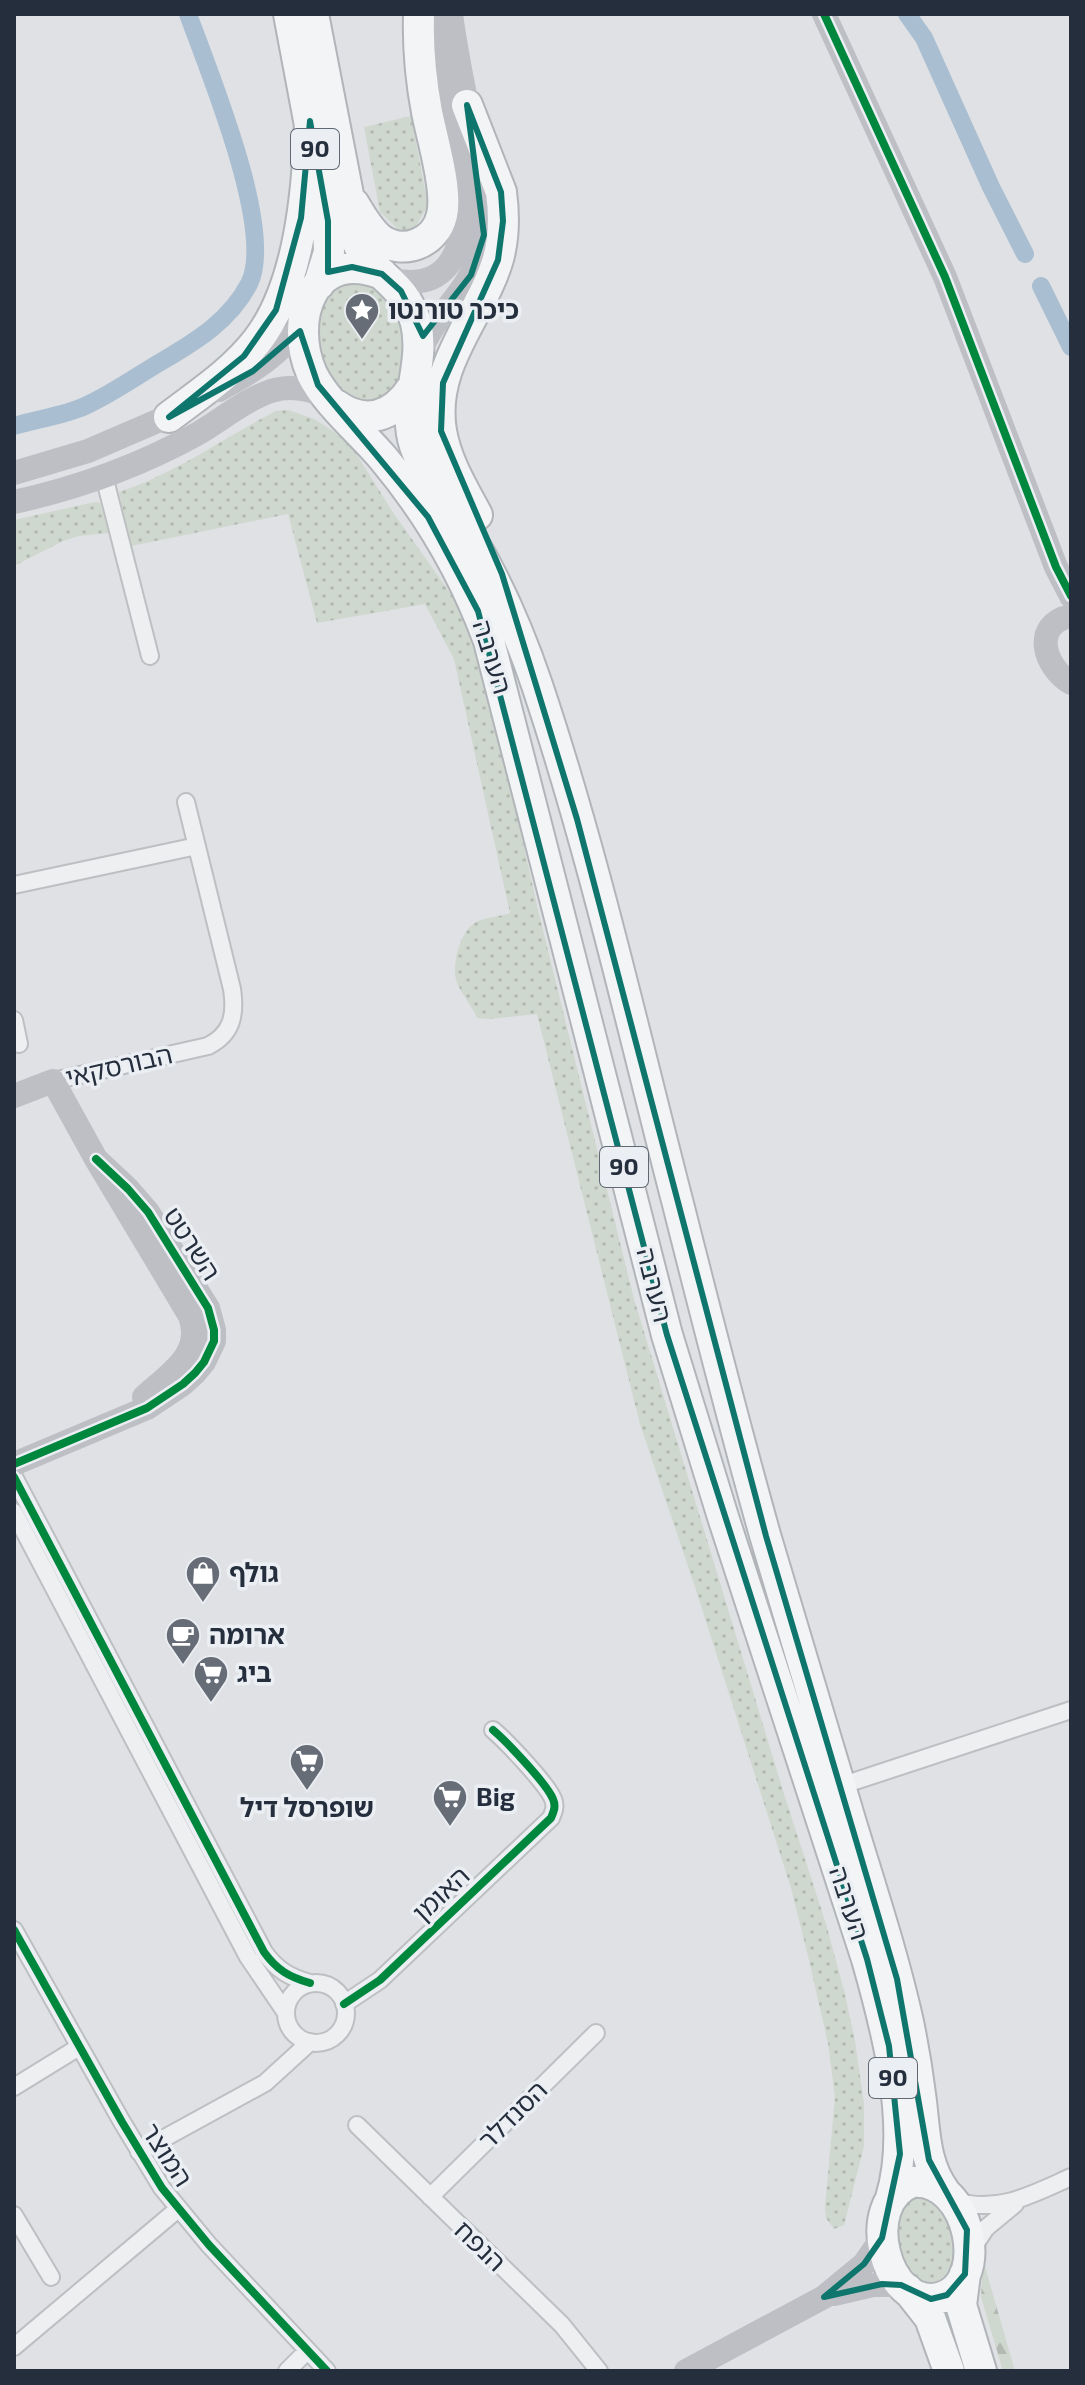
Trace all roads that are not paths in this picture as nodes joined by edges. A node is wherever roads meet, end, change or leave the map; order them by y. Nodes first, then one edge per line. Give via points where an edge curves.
1 (289, 14) edge
2 (313, 14) edge
3 (419, 14) edge
4 (429, 14) edge
5 (451, 14) edge
6 (824, 14) edge
7 (467, 105) junction
8 (310, 121) junction
9 (345, 182) junction
10 (385, 276) junction
11 (319, 284) junction
12 (303, 322) junction
13 (419, 355) junction
14 (412, 388) junction
15 (330, 400) junction
16 (169, 417) junction
17 (14, 473) edge
18 (104, 476) junction
19 (14, 502) edge
20 (1053, 559) junction
21 (1071, 596) edge
22 (1071, 616) edge
23 (1050, 629) junction
24 (520, 638) junction
25 (150, 656) dead end
26 (1069, 683) edge
27 (186, 802) dead end
28 (197, 846) junction
29 (14, 885) edge
30 (14, 1020) edge
31 (19, 1044) dead end
32 (53, 1081) junction
33 (14, 1096) edge
34 (14, 1464) edge
35 (14, 1477) edge
36 (14, 1512) edge
37 (1071, 1710) edge
38 (493, 1730) dead end
39 (840, 1786) junction
40 (14, 1930) edge
41 (310, 1983) junction
42 (344, 2004) junction
43 (286, 2013) junction
44 (596, 2033) dead end
45 (310, 2042) junction
46 (79, 2047) junction
47 (14, 2087) edge
48 (357, 2125) dead end
49 (139, 2152) junction
50 (1071, 2177) edge
51 (949, 2196) junction
52 (430, 2197) junction
53 (891, 2198) junction
54 (1019, 2200) junction
55 (178, 2209) junction
56 (14, 2215) edge
57 (882, 2238) junction
58 (967, 2264) junction
59 (51, 2277) dead end
60 (904, 2286) junction
61 (824, 2297) junction
62 (14, 2347) edge
63 (307, 2351) junction
64 (287, 2371) edge
65 (327, 2371) edge
66 (599, 2371) edge
67 (686, 2371) edge
68 (949, 2371) edge
69 (981, 2371) edge

1 - 8 highway, 90
2 - 9 highway, הערבה / 90
3 - 9 highway via 423,88 442,192 439,227 419,244 406,247 381,240
4 - 10 street via 462,230 455,253 435,276 407,284
5 - 7 street
6 - 20 street via 945,277
7 - 13 street via 483,192 482,249
7 - 24 highway via 501,192 503,221 498,260 443,383 441,431 491,546
8 - 11 highway, 90 via 329,235
8 - 16 highway via 301,218 276,310 244,356
9 - 10 highway, הערבה / 90 via 357,241 369,263
10 - 11 highway via 352,267 337,270
10 - 13 highway, הערבה / 90 via 412,312
11 - 12 highway, 90 via 306,304
12 - 15 highway, הערבה / 90 via 309,364
12 - 16 street via 262,365
13 - 14 highway, הערבה / 90
14 - 15 highway via 395,409 374,416 352,414
14 - 24 highway, הערבה / 90 via 410,419 417,451 473,542
15 - 18 street via 300,389 274,390 160,453
15 - 53 highway, הערבה / 90 via 384,459 442,538 489,641 667,1335 879,2000 898,2121 899,2161
16 - 17 street via 88,451
18 - 19 street
18 - 25 street
20 - 21 street
20 - 23 street via 1056,601
22 - 23 street
23 - 26 street via 1047,655
24 - 39 highway, הערבה / 90 via 608,928 731,1410
27 - 28 street
28 - 29 street
28 - 32 street, הבורסקאי via 234,1001 232,1021 223,1036 197,1049
30 - 31 street
32 - 33 street, הבורסקאי
32 - 34 street, השרטט via 96,1159 148,1212 208,1308 214,1330 210,1351 183,1384 147,1408
35 - 41 street via 264,1952 287,1976
36 - 43 street via 248,1957
37 - 39 street
38 - 42 street, האומן via 546,1788 554,1804 551,1818 380,1980
39 - 51 highway, הערבה / 90 via 903,2000 929,2160
40 - 46 street, המוצר
41 - 42 street via 332,1988
41 - 43 street via 295,1992
42 - 45 street via 345,2018 337,2034
43 - 45 street via 295,2034
44 - 52 street, הסנדלר
45 - 49 street via 265,2083
46 - 47 street
46 - 49 street, המוצר
48 - 52 street, הנפח
49 - 55 street, המוצר
50 - 54 street
51 - 53 highway via 929,2183 912,2182
51 - 54 street via 985,2206
51 - 58 highway, 90 via 967,2230
52 - 66 street, הנפח via 562,2325
53 - 57 highway, 90
54 - 58 street via 986,2228
55 - 62 street
55 - 63 street, המוצר
56 - 59 street
57 - 60 highway via 888,2262
57 - 61 street via 864,2264
58 - 60 highway via 954,2290 939,2298 922,2298
58 - 69 highway, 90 via 961,2305
60 - 61 street via 864,2286
60 - 68 highway via 930,2318
61 - 67 street
63 - 64 street
63 - 65 street, המוצר

